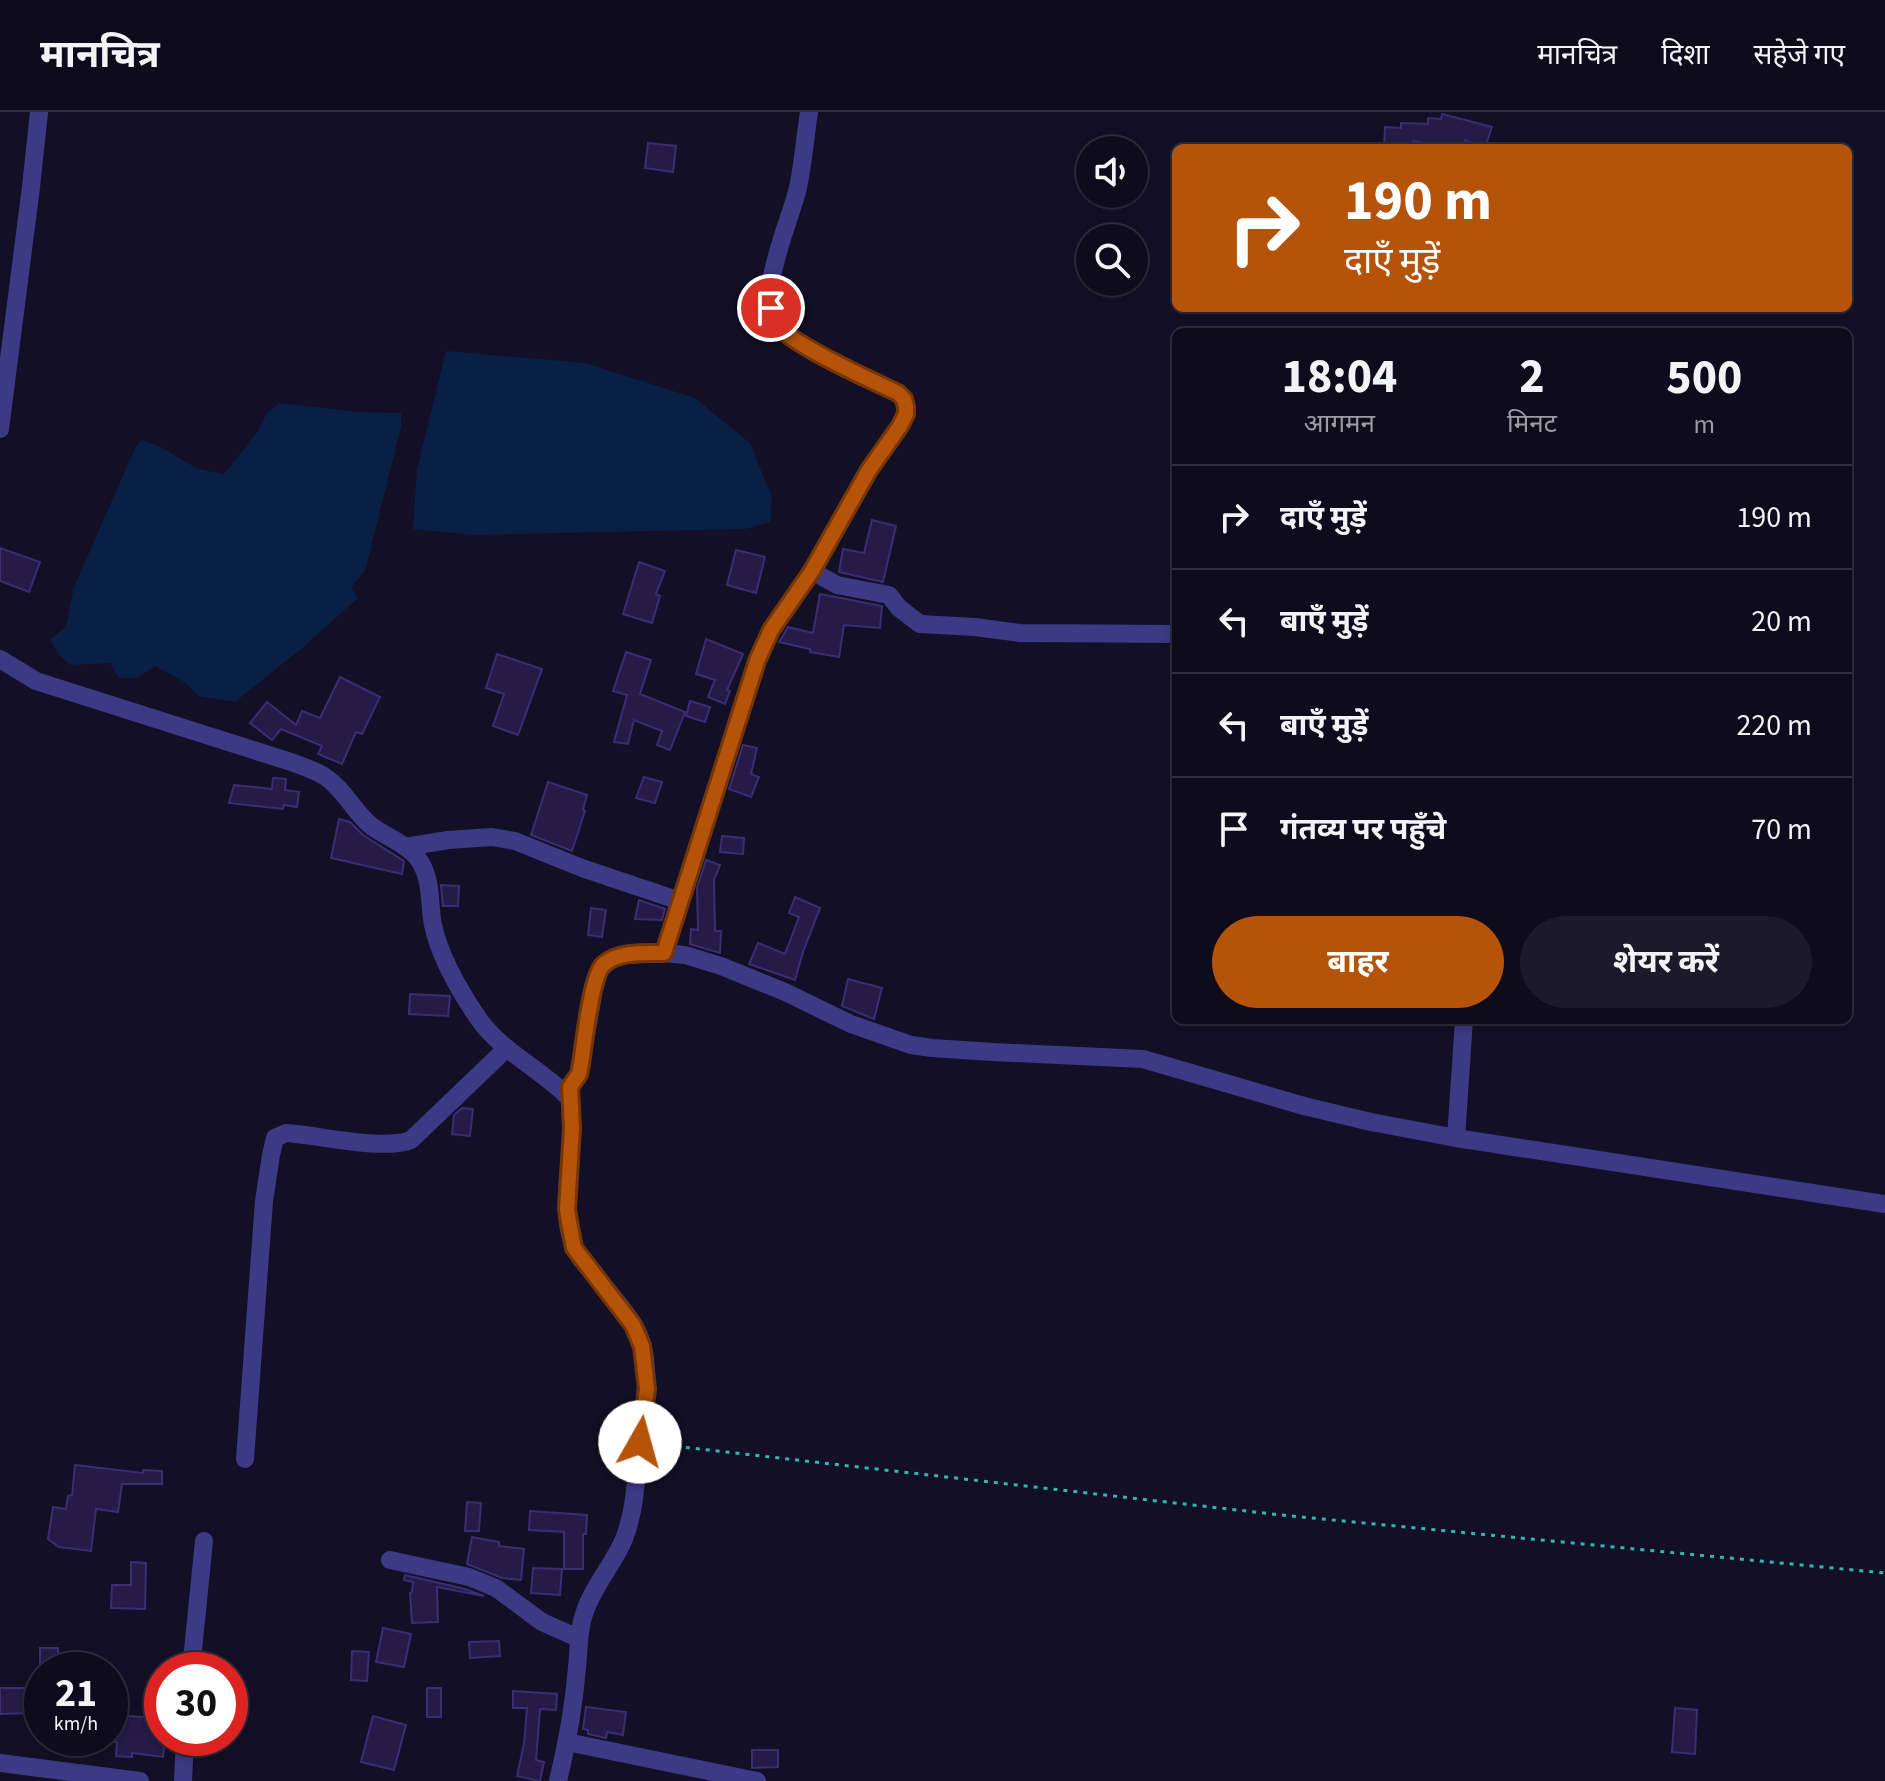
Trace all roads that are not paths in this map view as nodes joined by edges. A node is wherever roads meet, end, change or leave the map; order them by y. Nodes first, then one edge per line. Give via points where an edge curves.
1 (39, 112) edge
2 (809, 112) edge
3 (0, 429) edge
4 (812, 571) junction
5 (1172, 634) edge
6 (0, 659) edge
7 (405, 847) junction
8 (680, 901) junction
9 (664, 953) junction
10 (1464, 1024) edge
11 (507, 1048) junction
12 (570, 1087) junction
13 (1456, 1138) junction
14 (1885, 1204) edge
15 (245, 1459) dead end
16 (204, 1541) dead end
17 (390, 1560) dead end
18 (578, 1638) junction
19 (193, 1652) edge
20 (567, 1742) junction
21 (184, 1756) edge
22 (0, 1763) edge
23 (140, 1781) edge
24 (183, 1781) edge
25 (558, 1781) edge
26 (757, 1781) edge

1 - 3 street
2 - 4 street via 797,191 776,259 773,320 797,342 898,393 906,407 900,426
4 - 5 street via 837,585 889,595 920,624 1033,633
4 - 8 street via 771,630 757,661
6 - 7 street via 36,681 311,769 327,778 373,827
7 - 8 street via 492,837 515,841
7 - 11 street via 425,872 432,922 449,969 480,1021
8 - 9 street
9 - 12 street via 626,955 603,965 579,1074
9 - 13 street via 721,966 911,1045 1143,1059 1304,1106
10 - 13 street
11 - 12 street via 565,1094
11 - 15 street via 401,1144 286,1133 275,1138 264,1201
12 - 18 street via 567,1209 574,1248 638,1334 647,1389 628,1527 592,1595
13 - 14 street
16 - 19 street
17 - 18 street via 496,1588 542,1622
18 - 20 street
20 - 25 street
20 - 26 street
21 - 24 street
22 - 23 street

